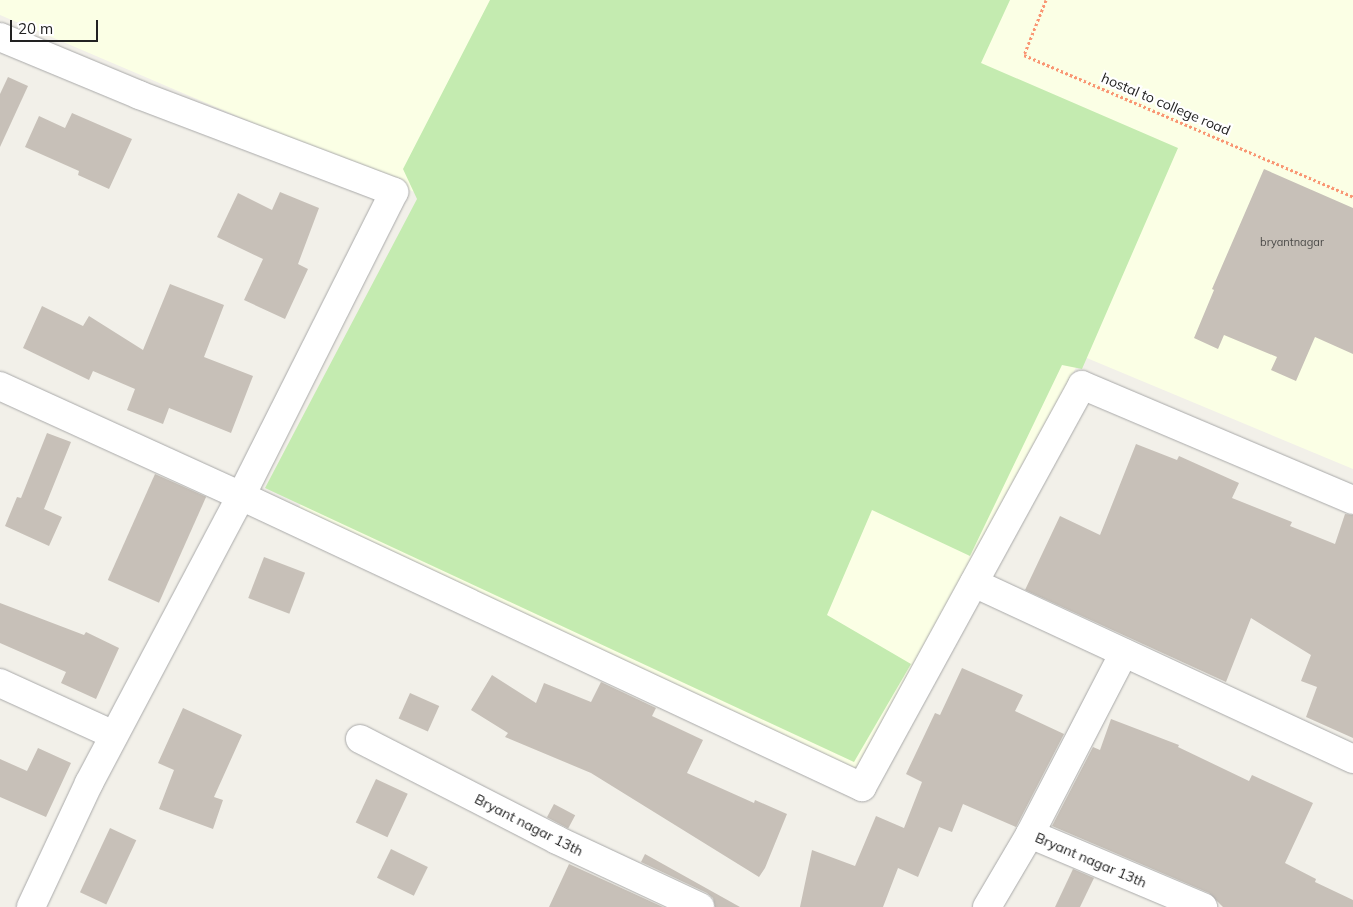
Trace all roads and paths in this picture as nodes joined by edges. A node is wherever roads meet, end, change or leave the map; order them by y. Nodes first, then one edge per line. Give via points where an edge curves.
1 (1046, 0) edge
2 (0, 37) edge
3 (1353, 197) edge
4 (0, 386) edge
5 (241, 496) junction
6 (1353, 500) edge
7 (974, 583) junction
8 (1124, 653) junction
9 (0, 683) edge
10 (114, 735) junction
11 (360, 739) dead end
12 (1353, 759) edge
13 (1030, 834) junction
14 (31, 907) edge
15 (700, 907) edge
16 (987, 907) edge
17 (1202, 907) edge

1 - 3 path, hostal to college road via 1024,55
2 - 5 street via 139,95 394,192
4 - 5 street
5 - 7 street via 862,787
5 - 10 street
6 - 7 street via 1082,385
7 - 8 street
8 - 12 street
8 - 13 street
9 - 10 street
10 - 14 street
11 - 15 street, Bryant nagar 13th via 557,840
13 - 16 street, Bryant nagar 13th
13 - 17 street, Bryant nagar 13th

